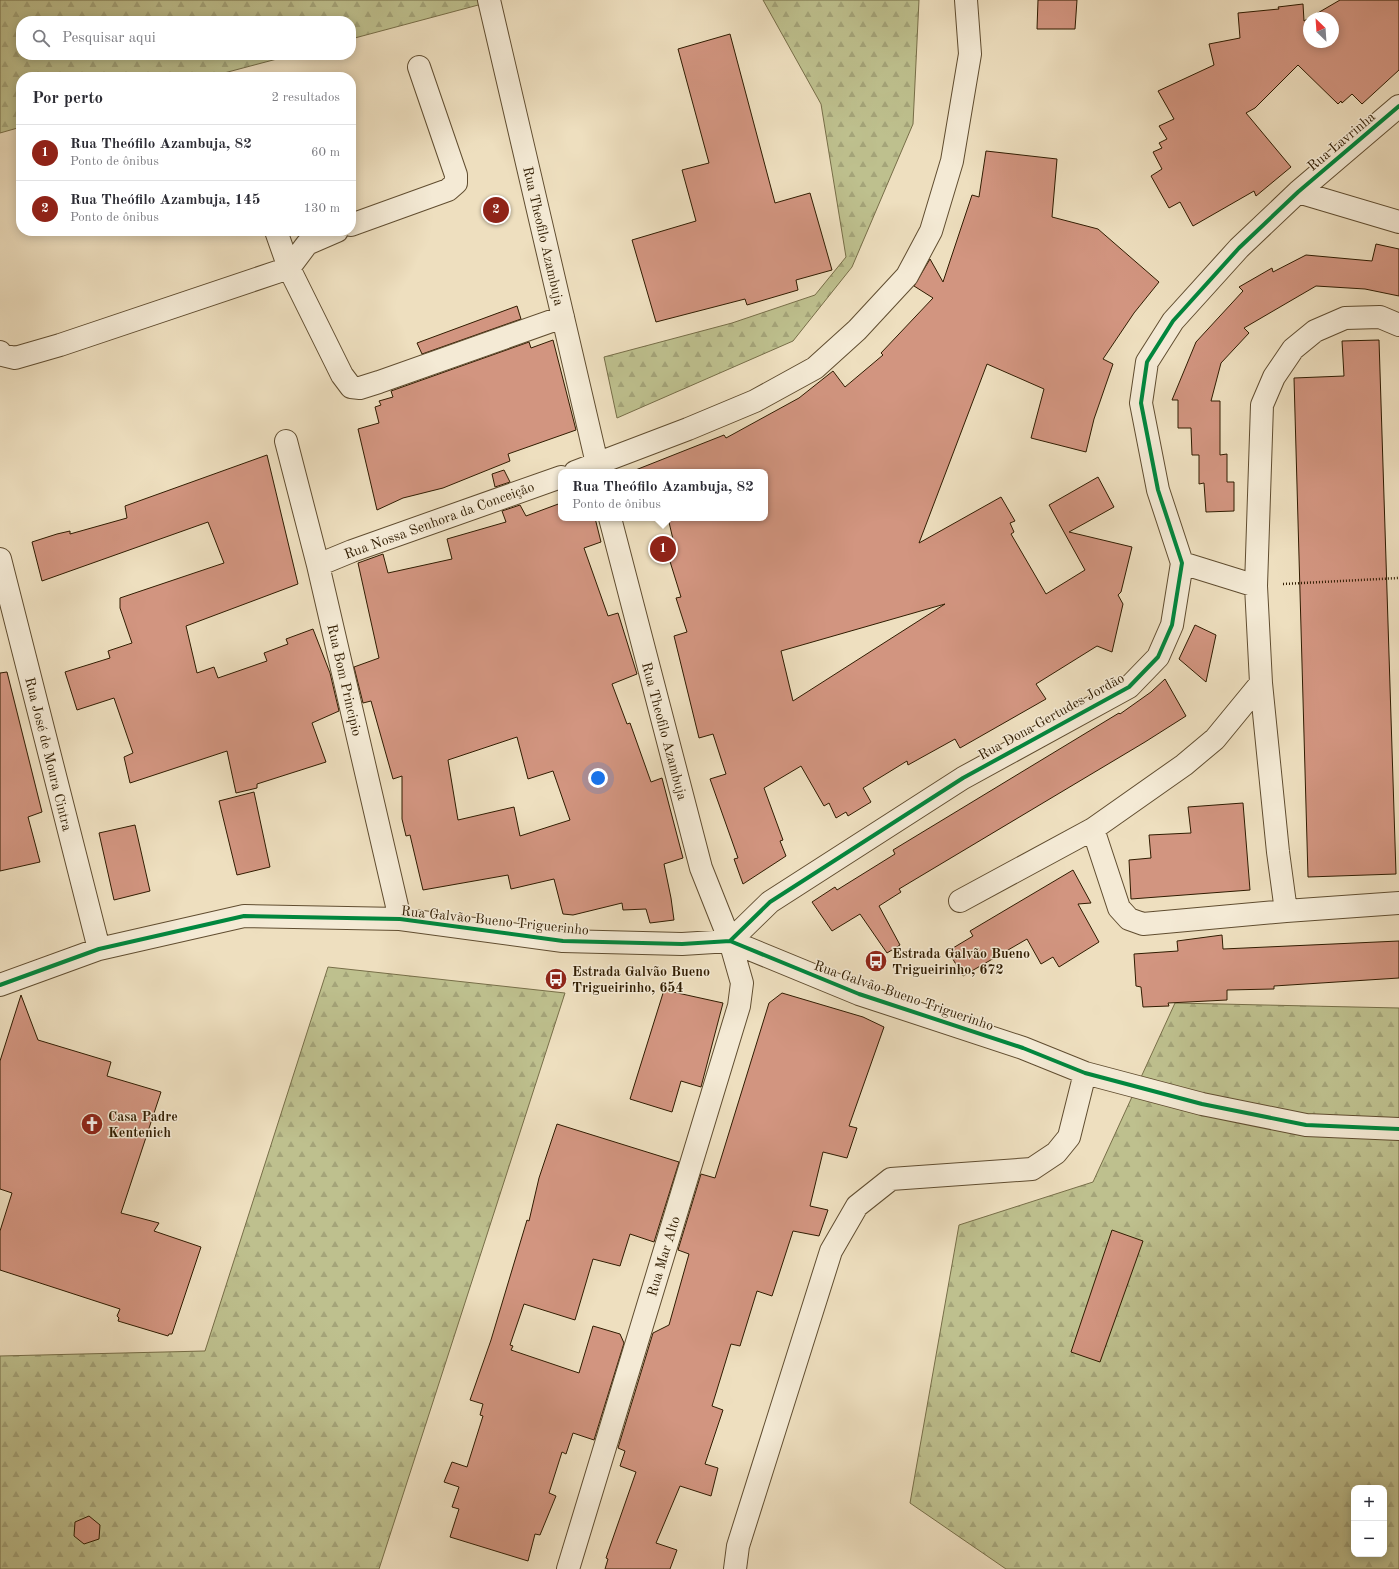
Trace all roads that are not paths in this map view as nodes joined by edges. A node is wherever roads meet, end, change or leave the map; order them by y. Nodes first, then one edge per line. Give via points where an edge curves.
1 (489, 0) edge
2 (966, 0) edge
3 (419, 68) dead end
4 (1399, 106) edge
5 (1298, 192) junction
6 (1399, 222) edge
7 (356, 223) edge
8 (278, 236) edge
9 (325, 236) edge
10 (289, 268) junction
11 (563, 317) junction
12 (1399, 325) edge
13 (0, 352) edge
14 (286, 441) dead end
15 (598, 468) edge
16 (558, 478) edge
17 (611, 521) edge
18 (0, 560) edge
19 (1182, 563) junction
20 (318, 565) junction
21 (1256, 586) junction
22 (1261, 684) junction
23 (1093, 829) junction
24 (960, 900) dead end
25 (1399, 903) edge
26 (1286, 911) junction
27 (400, 920) junction
28 (730, 941) junction
29 (99, 948) junction
30 (0, 985) edge
31 (1085, 1073) junction
32 (1399, 1129) edge
33 (568, 1569) edge
34 (735, 1569) edge

1 - 11 street, Rua Theofilo Azambuja
2 - 15 street via 970,54 952,161 931,231 907,276 857,330 815,368 755,401
3 - 7 street via 456,175 456,183 448,190
4 - 5 street, Rua Lavrinha
5 - 6 street
5 - 19 street, Rua Dona Gertudes Jordão via 1238,248 1173,321 1147,362 1142,403 1158,490
8 - 10 street
9 - 10 street via 307,244
10 - 11 street via 342,375 351,387 360,388
10 - 13 street via 22,356 15,358 2,355
11 - 15 street, Rua Theofilo Azambuja
12 - 21 street via 1380,317 1345,318 1315,331 1294,349 1274,377 1262,405
14 - 20 street, Rua Bom Principio
16 - 20 street, Rua Nossa Senhora da Conceição
17 - 28 street, Rua Theofilo Azambuja via 701,868
18 - 29 street, Rua José de Moura Cintra
19 - 21 street
19 - 28 street, Rua Dona Gertudes Jordão via 1172,625 1158,657 1129,687 963,778 770,902
20 - 27 street, Rua Bom Principio
21 - 22 street
22 - 23 street via 1216,739 1184,765
22 - 26 street
23 - 24 street
23 - 26 street via 1119,908 1129,919 1143,924
25 - 26 street
27 - 28 street, Rua Galvão Bueno Triguerinho via 563,941 682,944
27 - 29 street, Rua Galvão Bueno Triguerinho via 244,916
28 - 31 street, Rua Galvão Bueno Triguerinho via 859,994 1023,1048
28 - 33 street, Rua Mar Alto via 742,982 739,1006
29 - 30 street, Rua Galvão Bueno Triguerinho
31 - 32 street, Rua Galvão Bueno Triguerinho via 1202,1104 1306,1125
31 - 34 street via 1069,1137 1056,1153 1032,1169 891,1179 857,1206 830,1250 738,1546

